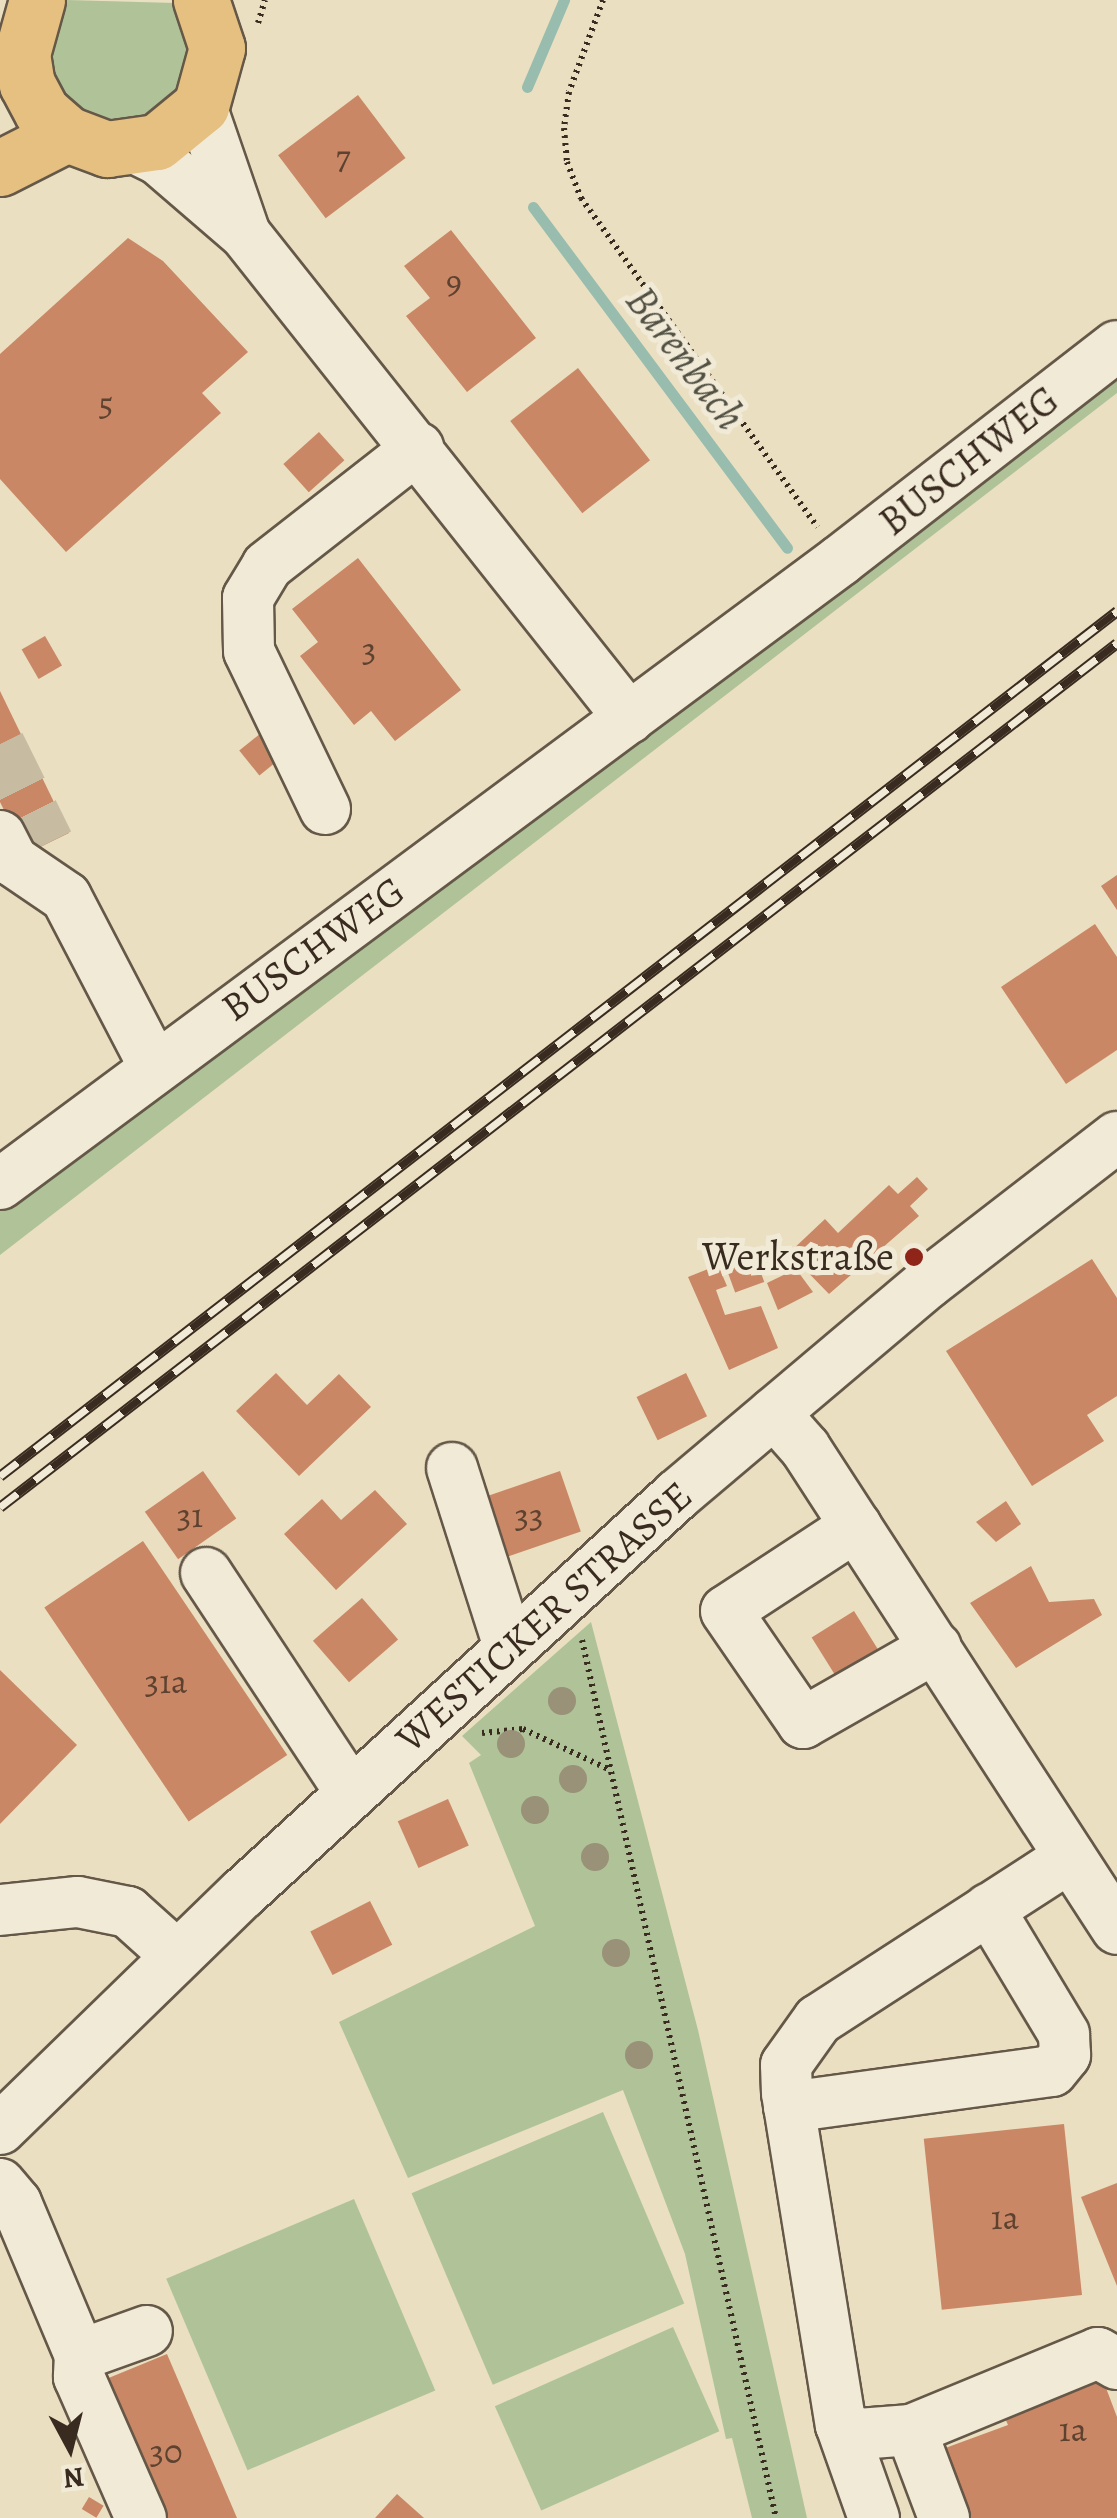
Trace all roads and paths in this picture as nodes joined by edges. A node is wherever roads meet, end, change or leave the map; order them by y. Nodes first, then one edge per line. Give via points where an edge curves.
1 (37, 0) edge
2 (602, 0) edge
3 (216, 10) edge
4 (13, 101) edge
5 (201, 106) junction
6 (67, 134) junction
7 (135, 148) junction
8 (0, 168) edge
9 (245, 234) junction
10 (1117, 346) edge
11 (418, 448) junction
12 (842, 560) junction
13 (629, 718) junction
14 (325, 809) dead end
15 (0, 836) tunnel mouth
16 (48, 843) tunnel mouth
17 (66, 897) junction
18 (154, 1066) junction
19 (1117, 1137) edge
20 (0, 1184) edge
21 (774, 1413) junction
22 (452, 1468) dead end
23 (856, 1526) junction
24 (206, 1573) dead end
25 (560, 1601) junction
26 (936, 1646) junction
27 (509, 1647) junction
28 (472, 1733) dead end
29 (611, 1770) junction
30 (351, 1793) junction
31 (1070, 1857) junction
32 (988, 1908) junction
33 (0, 1910) edge
34 (1113, 1914) edge
35 (176, 1956) junction
36 (789, 2107) junction
37 (0, 2130) edge
38 (0, 2184) edge
39 (147, 2332) dead end
40 (80, 2355) junction
41 (1117, 2364) edge
42 (841, 2425) junction
43 (911, 2430) junction
44 (141, 2518) edge
45 (776, 2518) edge
46 (874, 2518) edge
47 (944, 2518) edge

1 - 4 main road
2 - 12 path via 564,128 567,162 581,198
3 - 5 main road via 216,69
4 - 6 main road via 42,112
5 - 7 main road via 182,127
5 - 9 street
6 - 7 main road via 108,149
6 - 8 main road
7 - 9 street via 158,158
9 - 11 street
10 - 12 street, BUSCHWEG
11 - 13 street
11 - 14 street via 267,566 248,598 249,651
12 - 13 street, BUSCHWEG
13 - 18 street, BUSCHWEG
15 - 17 street via 13,861
16 - 17 street via 69,882
17 - 18 street
18 - 20 street, BUSCHWEG
19 - 21 street, WESTICKER STRASSE
21 - 23 street
21 - 25 street, WESTICKER STRASSE
22 - 27 street
23 - 26 street
23 - 26 street via 726,1610 803,1723
24 - 30 street
25 - 27 street, WESTICKER STRASSE
25 - 29 path via 578,1622
26 - 31 street
27 - 30 street, WESTICKER STRASSE
28 - 29 path via 522,1730
29 - 45 path
30 - 35 street, WESTICKER STRASSE
31 - 32 street
31 - 34 street
32 - 36 street via 799,2038 786,2065
32 - 36 street via 1064,2034 1066,2056 1052,2071
33 - 35 street via 78,1902 128,1912
35 - 37 street, WESTICKER STRASSE
36 - 42 street
38 - 40 street via 16,2202
39 - 40 street
40 - 44 street via 79,2377
41 - 43 street via 1098,2353
42 - 43 street via 859,2434
42 - 46 street
43 - 47 street

